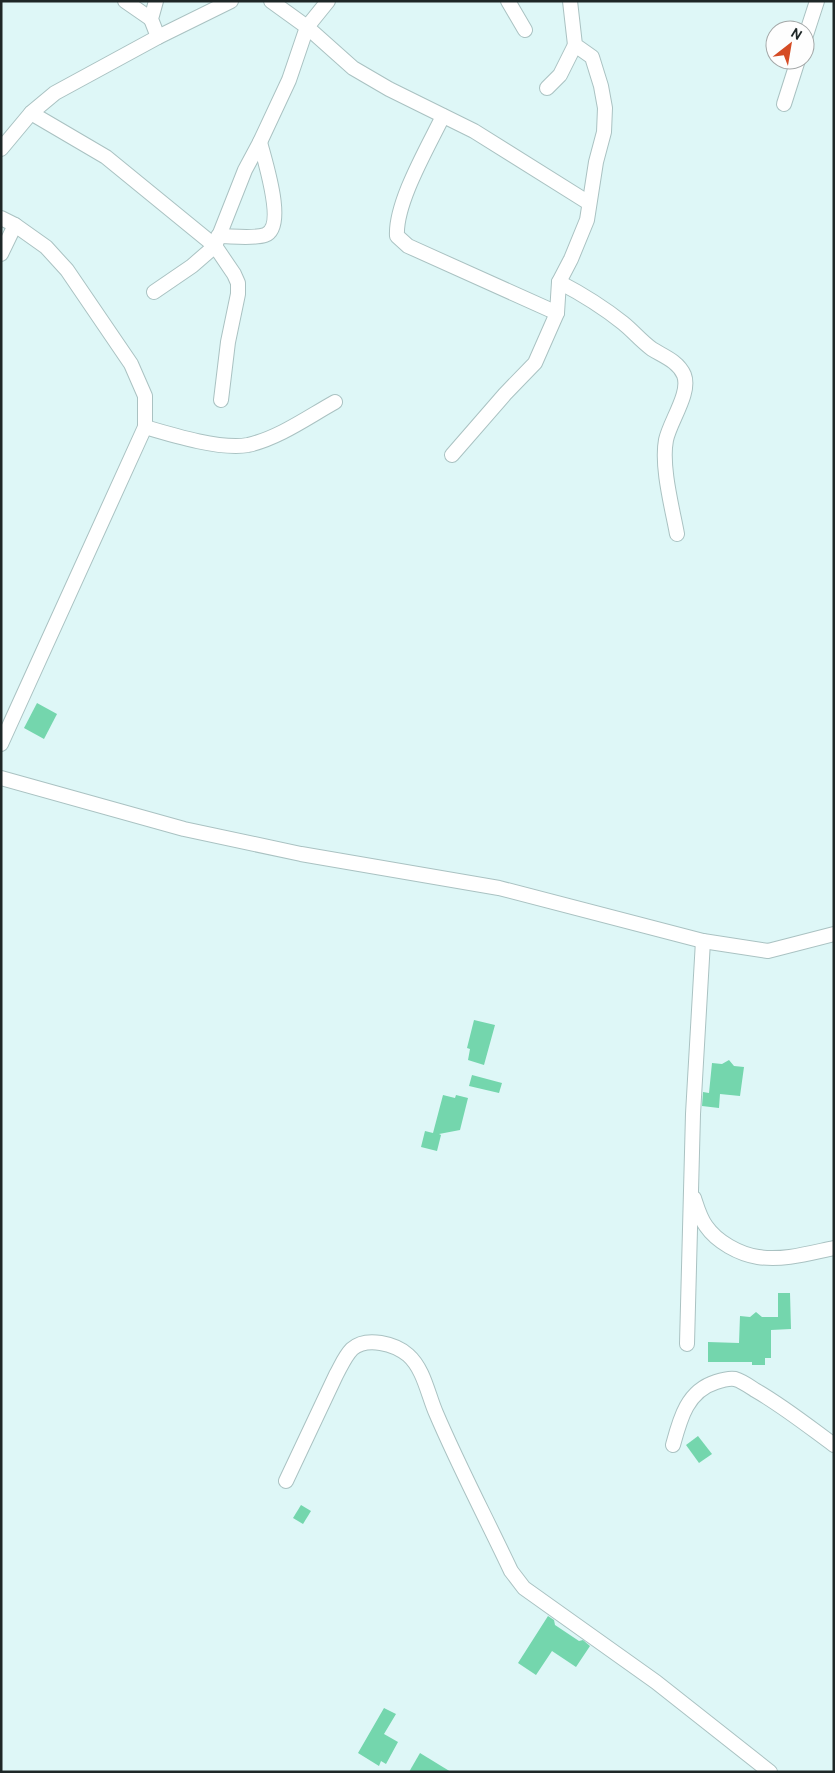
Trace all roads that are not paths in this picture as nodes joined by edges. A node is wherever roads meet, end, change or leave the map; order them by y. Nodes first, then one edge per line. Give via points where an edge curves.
1 (125, 1) edge
2 (156, 1) edge
3 (231, 1) edge
4 (271, 1) edge
5 (328, 1) edge
6 (508, 1) edge
7 (570, 1) edge
8 (816, 1) edge
9 (151, 19) junction
10 (810, 20) edge
11 (307, 27) junction
12 (525, 30) dead end
13 (158, 36) junction
14 (575, 45) junction
15 (795, 70) edge
16 (547, 88) dead end
17 (784, 104) dead end
18 (31, 112) junction
19 (443, 116) junction
20 (260, 142) junction
21 (1, 149) edge
22 (589, 203) junction
23 (1, 218) edge
24 (15, 225) junction
25 (216, 241) junction
26 (1, 254) edge
27 (559, 282) junction
28 (154, 292) dead end
29 (557, 313) junction
30 (221, 400) dead end
31 (335, 402) dead end
32 (146, 427) junction
33 (452, 455) dead end
34 (677, 534) dead end
35 (1, 744) edge
36 (1, 778) edge
37 (834, 934) edge
38 (703, 941) junction
39 (692, 1190) junction
40 (834, 1248) edge
41 (687, 1344) dead end
42 (673, 1445) dead end
43 (834, 1445) edge
44 (286, 1481) dead end
45 (770, 1772) edge

1 - 9 street
2 - 9 street
3 - 13 street
4 - 11 street
5 - 11 street
6 - 12 street
7 - 14 street
8 - 10 street
9 - 13 street
11 - 19 street via 353,68
11 - 20 street via 289,80
13 - 18 street via 55,93
14 - 16 street via 560,75
14 - 22 street via 592,56 605,108 604,132
15 - 17 street
18 - 21 street
18 - 25 street via 106,157
19 - 22 street via 474,131
19 - 29 street via 406,193 396,224 396,236 408,246
20 - 25 street
20 - 25 street via 273,195 275,220 272,229 267,235
22 - 27 street via 587,220
23 - 24 street
24 - 26 street
24 - 32 street via 46,248 68,270 131,364 144,396
25 - 28 street via 192,266
25 - 30 street via 238,283
27 - 29 street
27 - 34 street via 592,300 652,349 674,362 684,374 685,386 666,439 664,462
29 - 33 street via 535,363
31 - 32 street via 265,440 246,445 223,445 183,438
32 - 35 street
36 - 38 street via 184,829 301,854 499,888
37 - 38 street via 768,951
38 - 39 street
39 - 40 street via 706,1226 723,1242 743,1253 758,1257 784,1257
39 - 41 street
42 - 43 street via 686,1405 704,1388 733,1379 764,1395
44 - 45 street via 336,1375 353,1348 366,1343 398,1348 410,1356 419,1369 436,1413 511,1571 524,1588 656,1682

